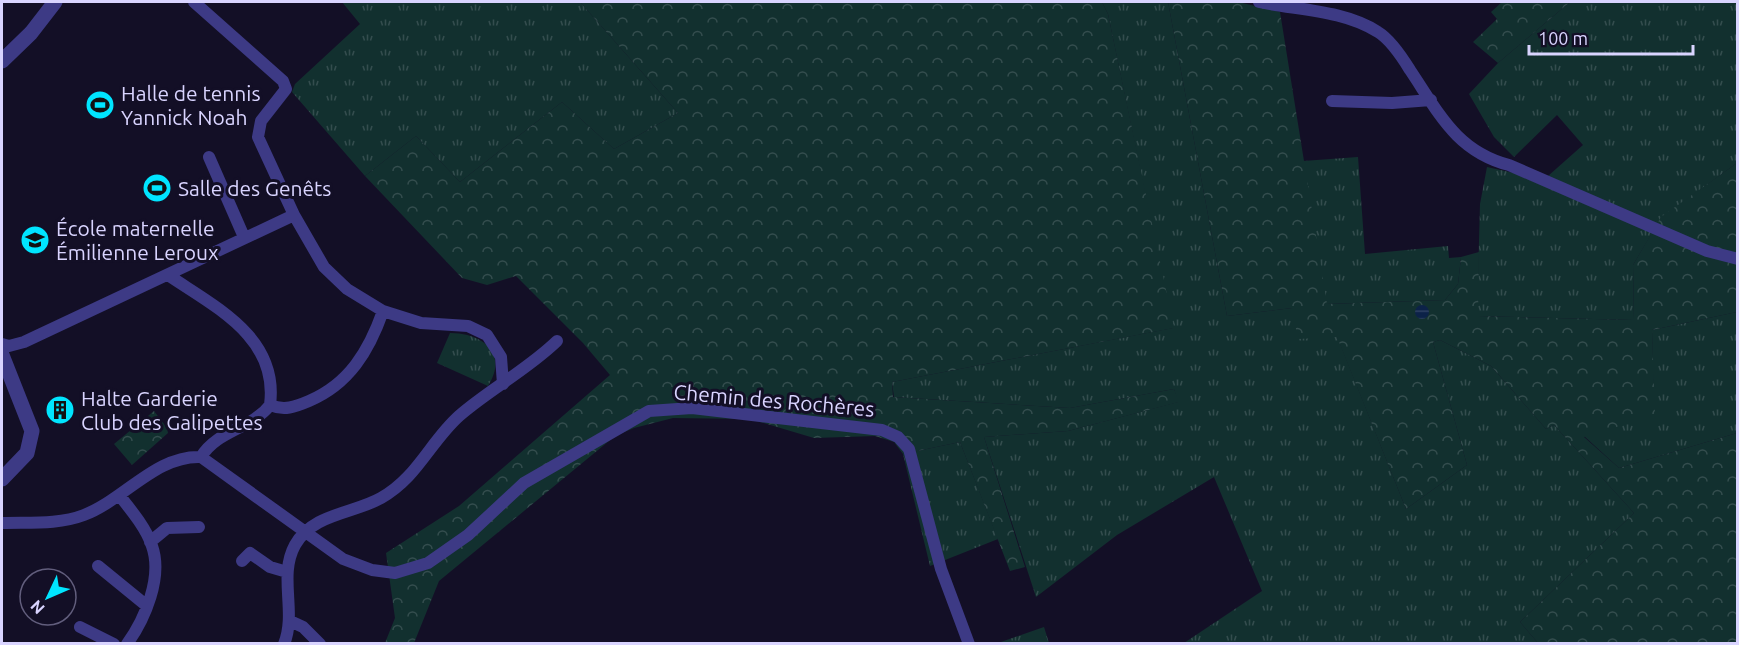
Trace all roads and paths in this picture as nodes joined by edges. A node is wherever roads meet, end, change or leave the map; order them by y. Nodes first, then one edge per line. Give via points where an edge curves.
1 (56, 2) edge
2 (194, 2) edge
3 (1259, 2) edge
4 (2, 61) edge
5 (1431, 100) junction
6 (1332, 101) dead end
7 (209, 157) dead end
8 (294, 215) junction
9 (244, 237) junction
10 (1737, 260) edge
11 (168, 274) junction
12 (383, 311) junction
13 (557, 341) dead end
14 (2, 344) edge
15 (2, 355) edge
16 (503, 384) junction
17 (270, 405) junction
18 (201, 458) junction
19 (2, 479) edge
20 (119, 495) junction
21 (2, 523) edge
22 (199, 527) dead end
23 (306, 531) junction
24 (150, 542) junction
25 (242, 561) dead end
26 (98, 566) dead end
27 (287, 572) junction
28 (147, 606) junction
29 (290, 621) junction
30 (80, 627) dead end
31 (114, 644) edge
32 (127, 644) edge
33 (284, 644) edge
34 (320, 644) edge
35 (969, 644) edge

1 - 4 street
2 - 8 street via 283,81 286,89 261,121 258,137
3 - 5 street via 1347,18 1379,32
5 - 6 street via 1392,104
5 - 10 street via 1461,142 1485,158
7 - 9 street
8 - 9 street
8 - 12 street via 324,267 347,288
9 - 11 street
11 - 14 street via 24,342
11 - 17 street via 229,314 252,339 266,365
12 - 16 street via 421,323 480,330 498,349
12 - 17 street via 363,356 341,382 298,406 287,409
13 - 16 street
15 - 19 street via 32,431 27,453
16 - 23 street via 457,418 399,487 375,502
17 - 18 street via 263,414 208,446
18 - 20 street via 186,457 164,466
18 - 23 street, Chemin des Rochères
20 - 21 street via 83,516
20 - 24 street
22 - 24 street via 167,528
23 - 27 street via 294,547
23 - 35 street, Chemin des Rochères via 358,566 406,572 428,563 468,535 524,483 649,411 692,408 882,430 898,437 909,449 941,569
24 - 28 street via 154,579
25 - 27 street via 250,553 270,567
26 - 28 street
27 - 29 street
28 - 32 street
29 - 33 street
29 - 34 street via 303,627
30 - 31 street

